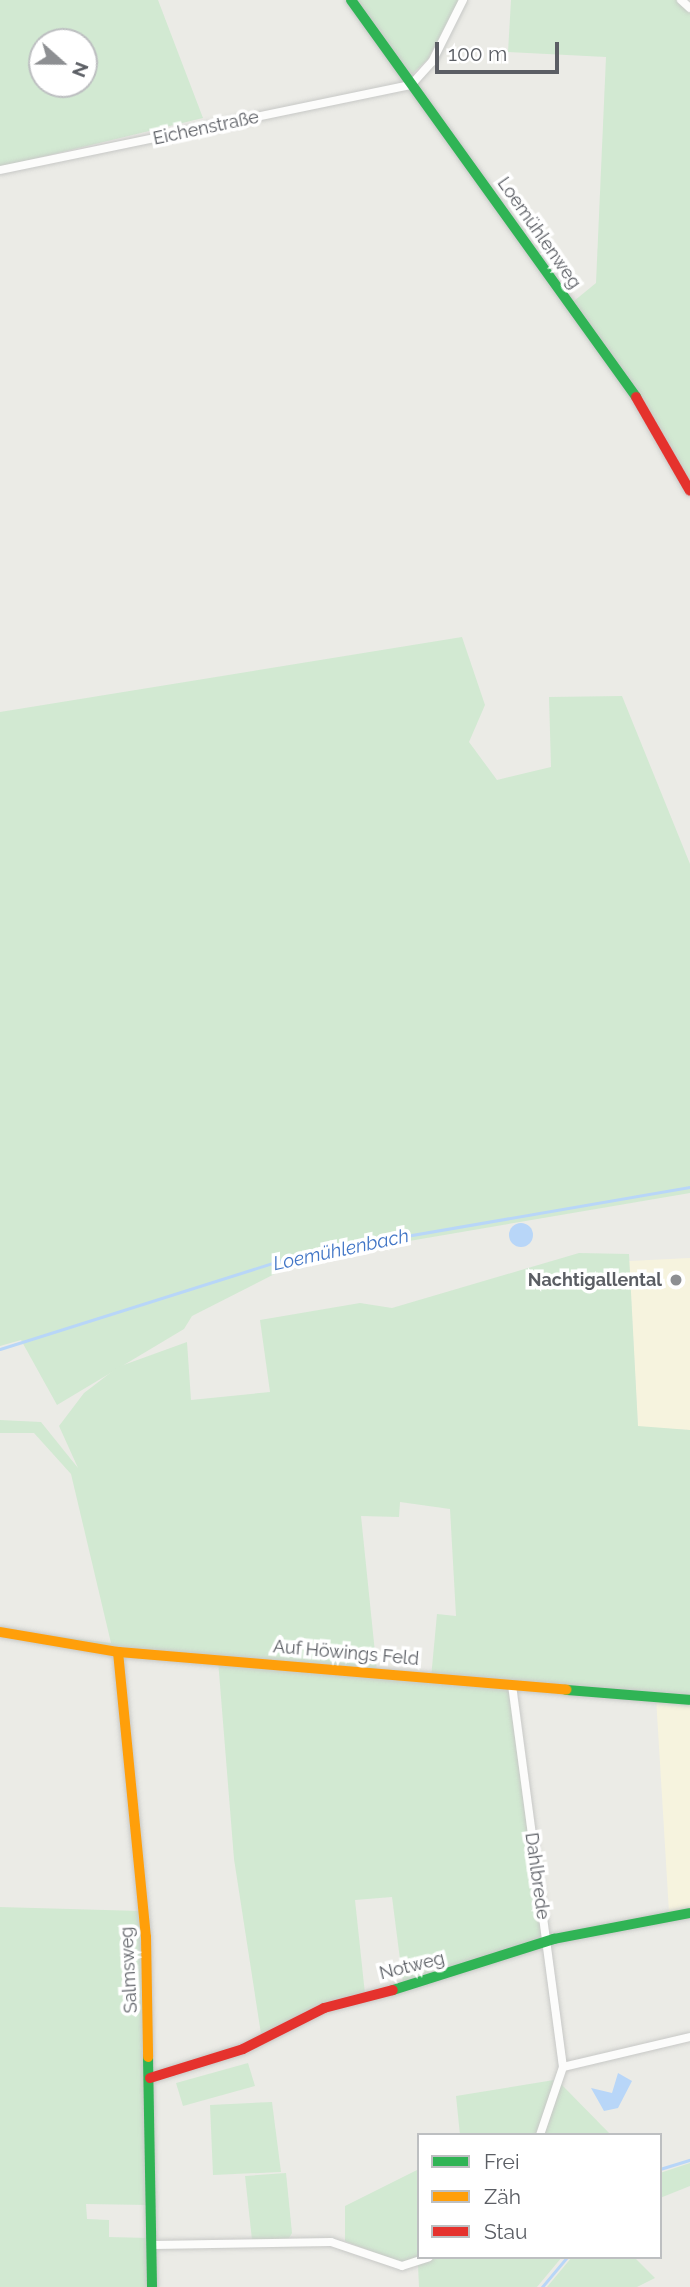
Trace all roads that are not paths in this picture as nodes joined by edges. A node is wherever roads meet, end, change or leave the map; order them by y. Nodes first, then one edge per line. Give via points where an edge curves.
1 (351, 0) edge
2 (463, 0) edge
3 (681, 0) edge
4 (690, 8) edge
5 (411, 85) junction
6 (0, 170) edge
7 (690, 491) edge
8 (0, 1633) edge
9 (118, 1652) junction
10 (512, 1685) junction
11 (690, 1700) edge
12 (690, 1913) edge
13 (546, 1942) junction
14 (690, 2037) edge
15 (563, 2067) junction
16 (150, 2078) junction
17 (541, 2133) edge
18 (154, 2245) junction
19 (423, 2259) edge
20 (152, 2287) edge

1 - 5 street, Loemühlenweg
2 - 5 street via 432,62
3 - 4 street
5 - 6 street, Eichenstraße
5 - 7 street, Loemühlenweg via 664,436
8 - 9 street, Auf Höwings Feld
9 - 10 street, Auf Höwings Feld
9 - 16 street, Salmsweg via 146,1937
10 - 11 street, Auf Höwings Feld
10 - 13 street, Dahlbrede
12 - 13 street, Notweg
13 - 15 street, Dahlbrede
13 - 16 street, Notweg via 486,1965 324,2008 243,2049
14 - 15 street
15 - 17 street, Dahlbrede
16 - 18 street, Salmsweg
18 - 19 street via 331,2242 402,2266
18 - 20 street, Salmsweg

